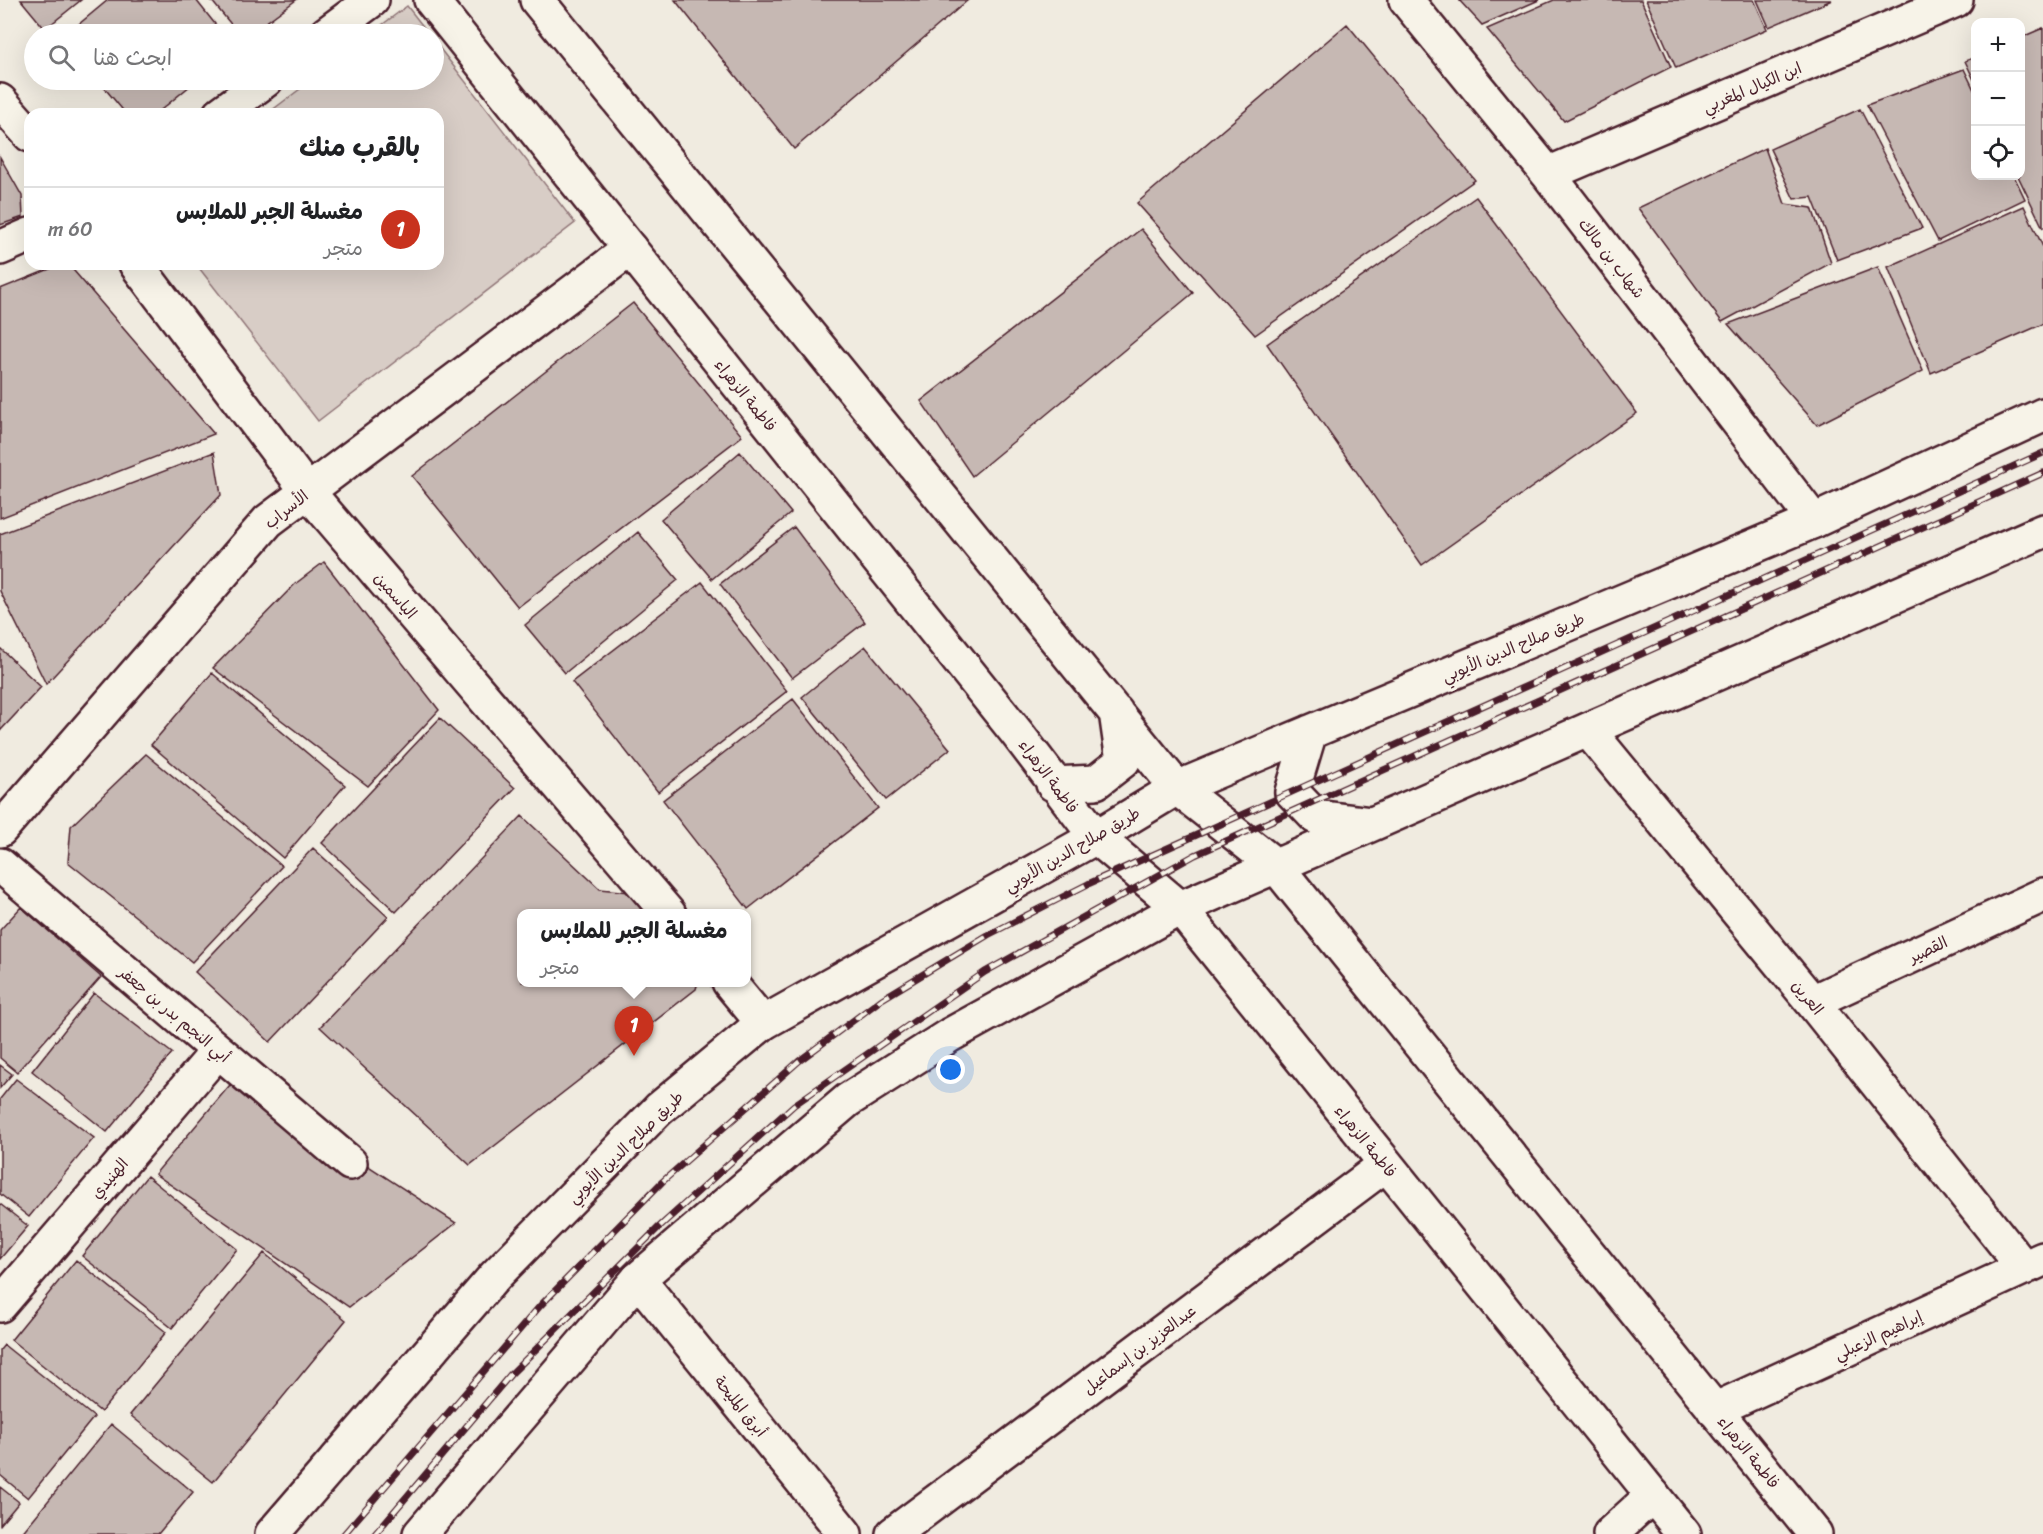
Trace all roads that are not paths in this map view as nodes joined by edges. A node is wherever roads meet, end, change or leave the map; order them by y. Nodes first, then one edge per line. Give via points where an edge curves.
1 (372, 0) edge
2 (431, 0) edge
3 (537, 0) edge
4 (1406, 0) edge
5 (1956, 0) edge
6 (340, 24) edge
7 (252, 90) edge
8 (0, 101) edge
9 (228, 108) edge
10 (24, 128) edge
11 (1548, 174) junction
12 (24, 238) edge
13 (0, 248) edge
14 (630, 249) junction
15 (141, 270) edge
16 (2043, 414) edge
17 (308, 492) junction
18 (1814, 521) junction
19 (2043, 531) edge
20 (1116, 712) junction
21 (1588, 730) junction
22 (1310, 732) junction
23 (1053, 784) junction
24 (1177, 788) junction
25 (1373, 824) junction
26 (0, 830) edge
27 (1096, 837) junction
28 (0, 865) edge
29 (1276, 866) junction
30 (2043, 895) edge
31 (1180, 908) junction
32 (665, 909) edge
33 (733, 987) edge
34 (1812, 1002) junction
35 (763, 1023) junction
36 (218, 1051) junction
37 (350, 1163) dead end
38 (1385, 1165) junction
39 (2034, 1264) edge
40 (638, 1279) junction
41 (0, 1305) edge
42 (1714, 1410) junction
43 (1653, 1495) junction
44 (272, 1534) edge
45 (420, 1534) edge
46 (845, 1534) edge
47 (893, 1534) edge
48 (1610, 1534) edge
49 (1684, 1534) edge
50 (1815, 1534) edge

1 - 6 main road
2 - 14 main road, فاطمة الزهراء
3 - 20 main road, فاطمة الزهراء
4 - 11 main road, شهاب بن مالك
5 - 11 main road, ابن الكيال المغربي
7 - 9 main road
8 - 10 main road
11 - 18 main road, شهاب بن مالك
12 - 13 main road
14 - 17 main road, الأسراب
14 - 23 main road, فاطمة الزهراء
15 - 17 main road, الياسمين
16 - 18 main road, طريق صلاح الدين الأيوبي
17 - 26 main road, الأسراب via 268,521
17 - 32 main road, الياسمين
18 - 22 main road, طريق صلاح الدين الأيوبي
19 - 21 main road
20 - 23 main road via 1123,761 1096,782
20 - 24 main road, فاطمة الزهراء
21 - 25 main road
21 - 34 main road, العرين
22 - 24 main road, طريق صلاح الدين الأيوبي
22 - 25 main road via 1292,792 1316,817
23 - 27 main road, فاطمة الزهراء
24 - 27 main road, طريق صلاح الدين الأيوبي
24 - 29 main road, فاطمة الزهراء
25 - 29 main road
27 - 31 main road, فاطمة الزهراء
27 - 35 main road, طريق صلاح الدين الأيوبي
28 - 36 main road, أبي النجم بدر بن جعفر
29 - 31 main road
29 - 42 main road, فاطمة الزهراء
30 - 34 main road, القصير
31 - 38 main road, فاطمة الزهراء
31 - 40 main road via 950,1035 848,1100
33 - 35 main road
34 - 39 main road, العرين
35 - 44 main road, طريق صلاح الدين الأيوبي via 659,1109 495,1276
36 - 37 main road, أبي النجم بدر بن جعفر
36 - 41 main road, الهنيدي
38 - 43 main road, فاطمة الزهراء
38 - 47 main road, عبدالعزيز بن إسماعيل
39 - 42 main road, إبراهيم الزعبلي
40 - 45 main road
40 - 46 main road, أبرق المليحة
42 - 50 main road, فاطمة الزهراء
43 - 48 main road
43 - 49 main road, فاطمة الزهراء

